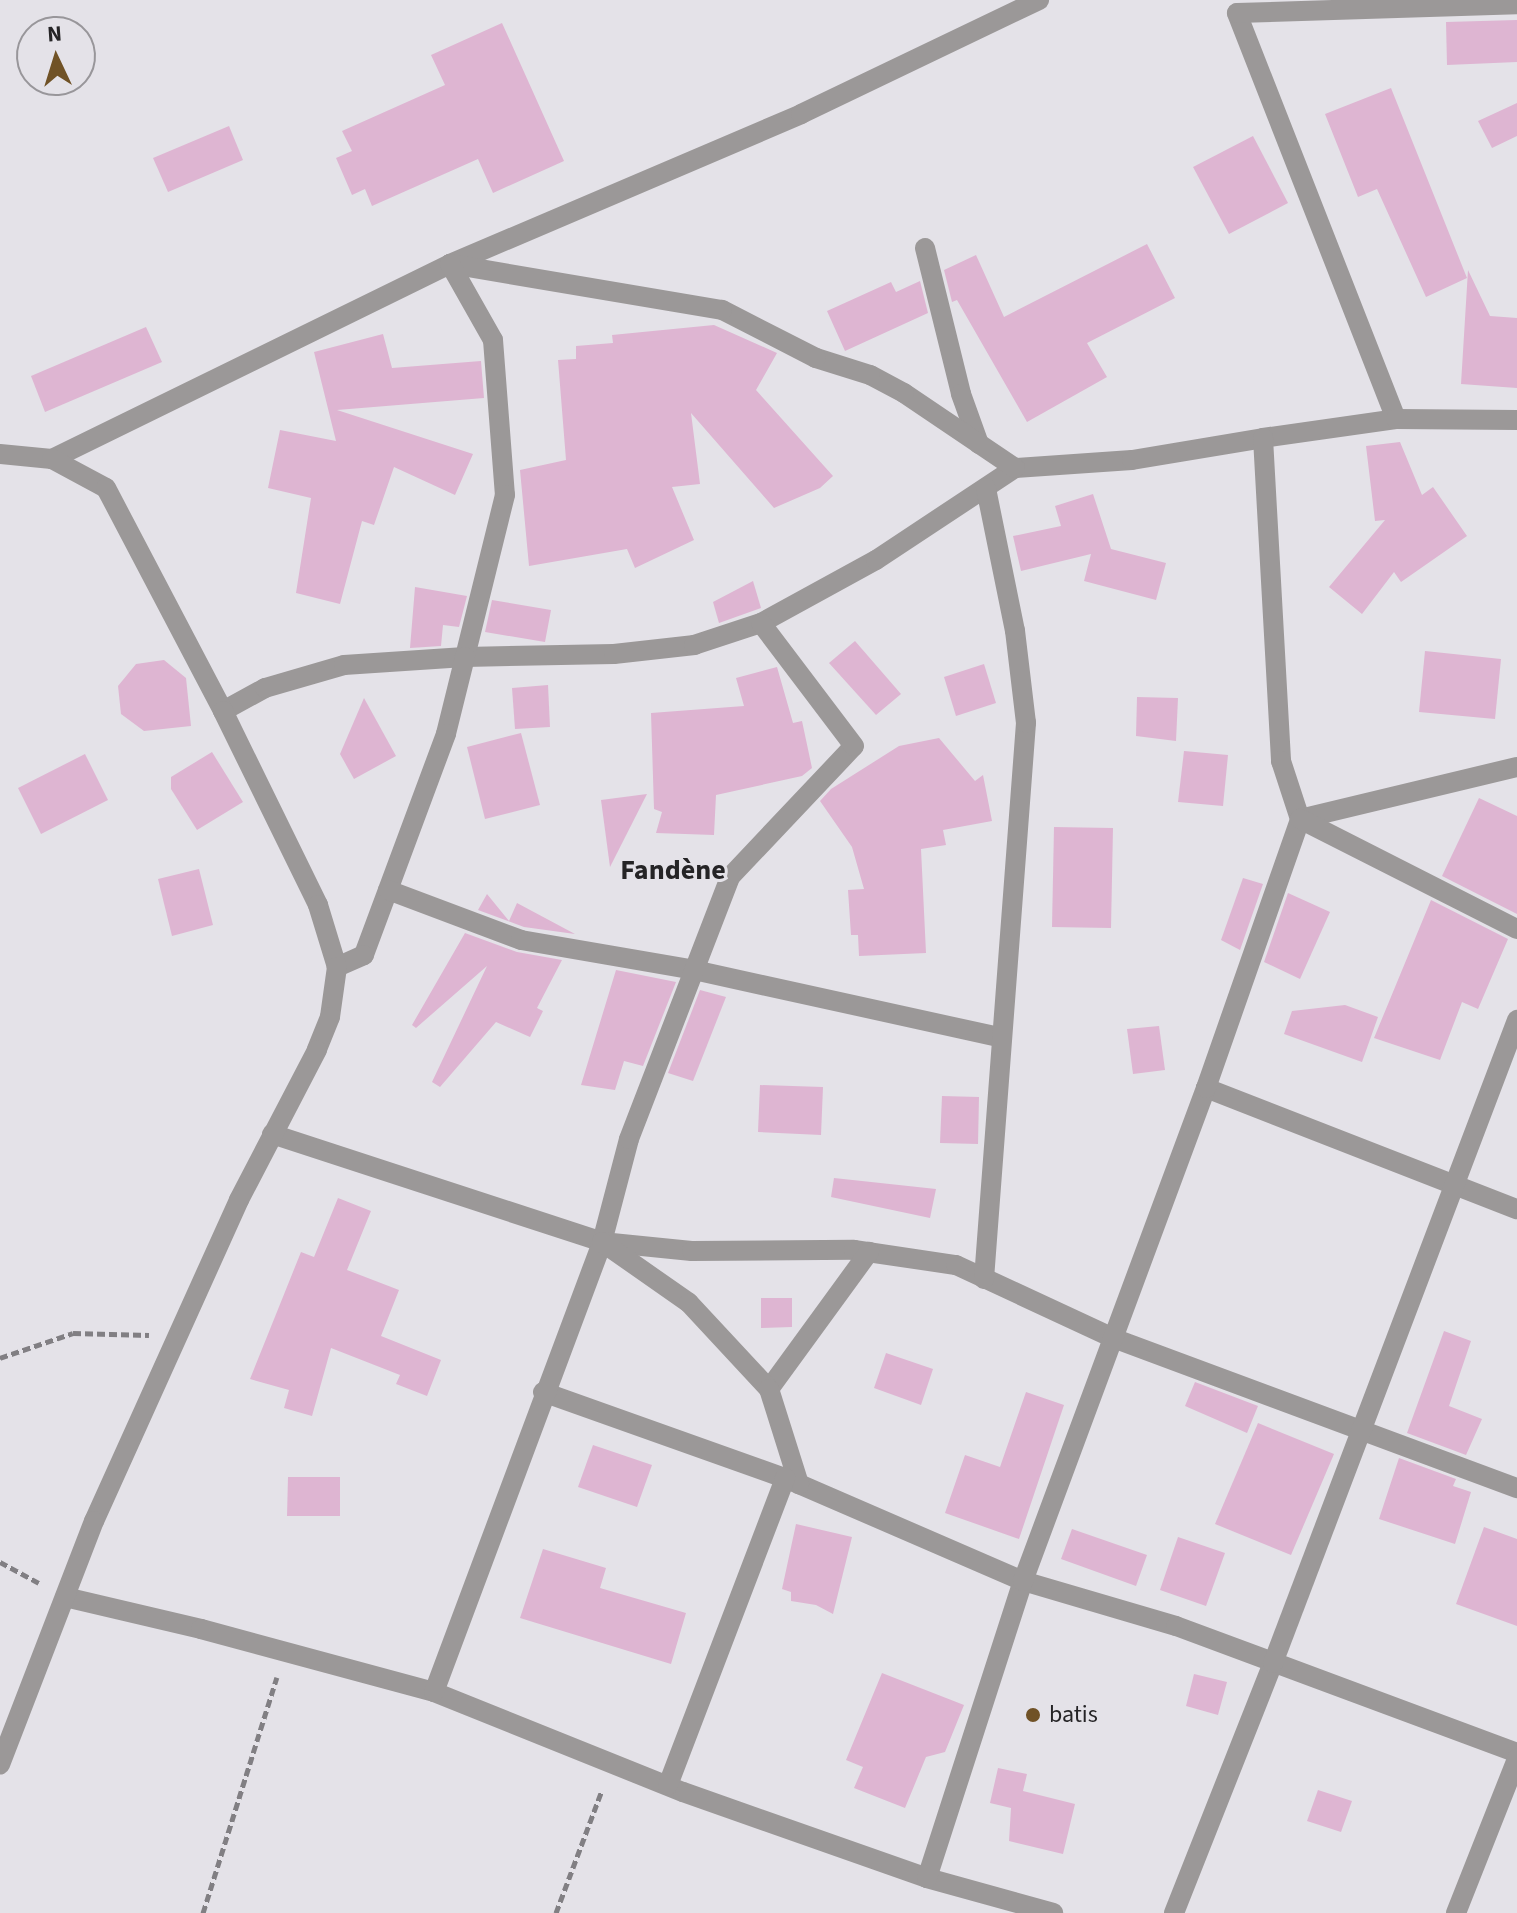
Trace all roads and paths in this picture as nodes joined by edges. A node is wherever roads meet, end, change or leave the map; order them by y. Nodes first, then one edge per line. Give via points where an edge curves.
1 (1039, 0) edge
2 (1517, 4) edge
3 (925, 248) dead end
4 (450, 264) junction
5 (1396, 419) junction
6 (1517, 420) edge
7 (1263, 438) junction
8 (979, 444) junction
9 (0, 454) edge
10 (52, 459) junction
11 (1015, 468) junction
12 (986, 488) junction
13 (761, 623) junction
14 (465, 657) junction
15 (223, 711) junction
16 (1517, 767) edge
17 (1300, 819) junction
18 (388, 890) junction
19 (1517, 929) edge
20 (337, 967) junction
21 (694, 970) junction
22 (1517, 1020) edge
23 (1002, 1038) junction
24 (1206, 1088) junction
25 (272, 1134) junction
26 (1453, 1184) junction
27 (1517, 1209) edge
28 (602, 1242) junction
29 (869, 1252) junction
30 (984, 1279) junction
31 (178, 1336) junction
32 (1113, 1338) junction
33 (0, 1358) edge
34 (769, 1389) junction
35 (543, 1392) junction
36 (1361, 1431) junction
37 (792, 1481) junction
38 (1517, 1488) edge
39 (0, 1562) edge
40 (1023, 1581) junction
41 (65, 1597) junction
42 (285, 1653) junction
43 (1273, 1663) junction
44 (434, 1692) junction
45 (1517, 1753) edge
46 (1517, 1759) edge
47 (612, 1763) junction
48 (0, 1764) edge
49 (668, 1785) junction
50 (927, 1878) junction
51 (203, 1913) edge
52 (556, 1913) edge
53 (1053, 1913) edge
54 (1174, 1913) edge
55 (1456, 1913) edge

1 - 4 street via 801,114
2 - 5 street via 1237,13
3 - 8 street via 961,394
4 - 8 street via 722,310 816,358 870,375
4 - 10 street
4 - 14 street via 493,340 505,495
5 - 6 street
5 - 7 street
7 - 11 street via 1132,460
7 - 17 street via 1281,761
8 - 11 street
9 - 10 street
10 - 15 street via 106,488
11 - 12 street
12 - 13 street via 876,560
12 - 23 street via 1015,631 1026,723
13 - 14 street via 694,645 614,654
13 - 21 street via 854,746 730,877
14 - 15 street via 344,665 265,688
14 - 18 street via 446,734
15 - 20 street via 318,905
16 - 17 street
17 - 19 street
17 - 24 street
18 - 20 street via 364,955
18 - 21 street via 521,940
20 - 25 street via 330,1017
21 - 23 street
21 - 28 street via 629,1139
22 - 26 street
23 - 30 street
24 - 26 street
24 - 32 street
25 - 28 street
25 - 31 street
26 - 27 street
26 - 36 street
28 - 29 street via 692,1251
28 - 34 street via 689,1303
28 - 35 street
29 - 30 street via 956,1265
29 - 34 street
30 - 32 street
31 - 33 path via 73,1333
31 - 41 street
32 - 36 street
32 - 40 street
34 - 37 street
35 - 37 street
35 - 44 street
36 - 38 street
36 - 43 street
37 - 40 street
37 - 49 street
39 - 41 path
40 - 43 street via 1176,1626
40 - 50 street
41 - 42 street
41 - 48 street
42 - 44 street
42 - 51 path
43 - 45 street
43 - 54 street
44 - 47 street
46 - 55 street
47 - 49 street
47 - 52 path
49 - 50 street
50 - 53 street

